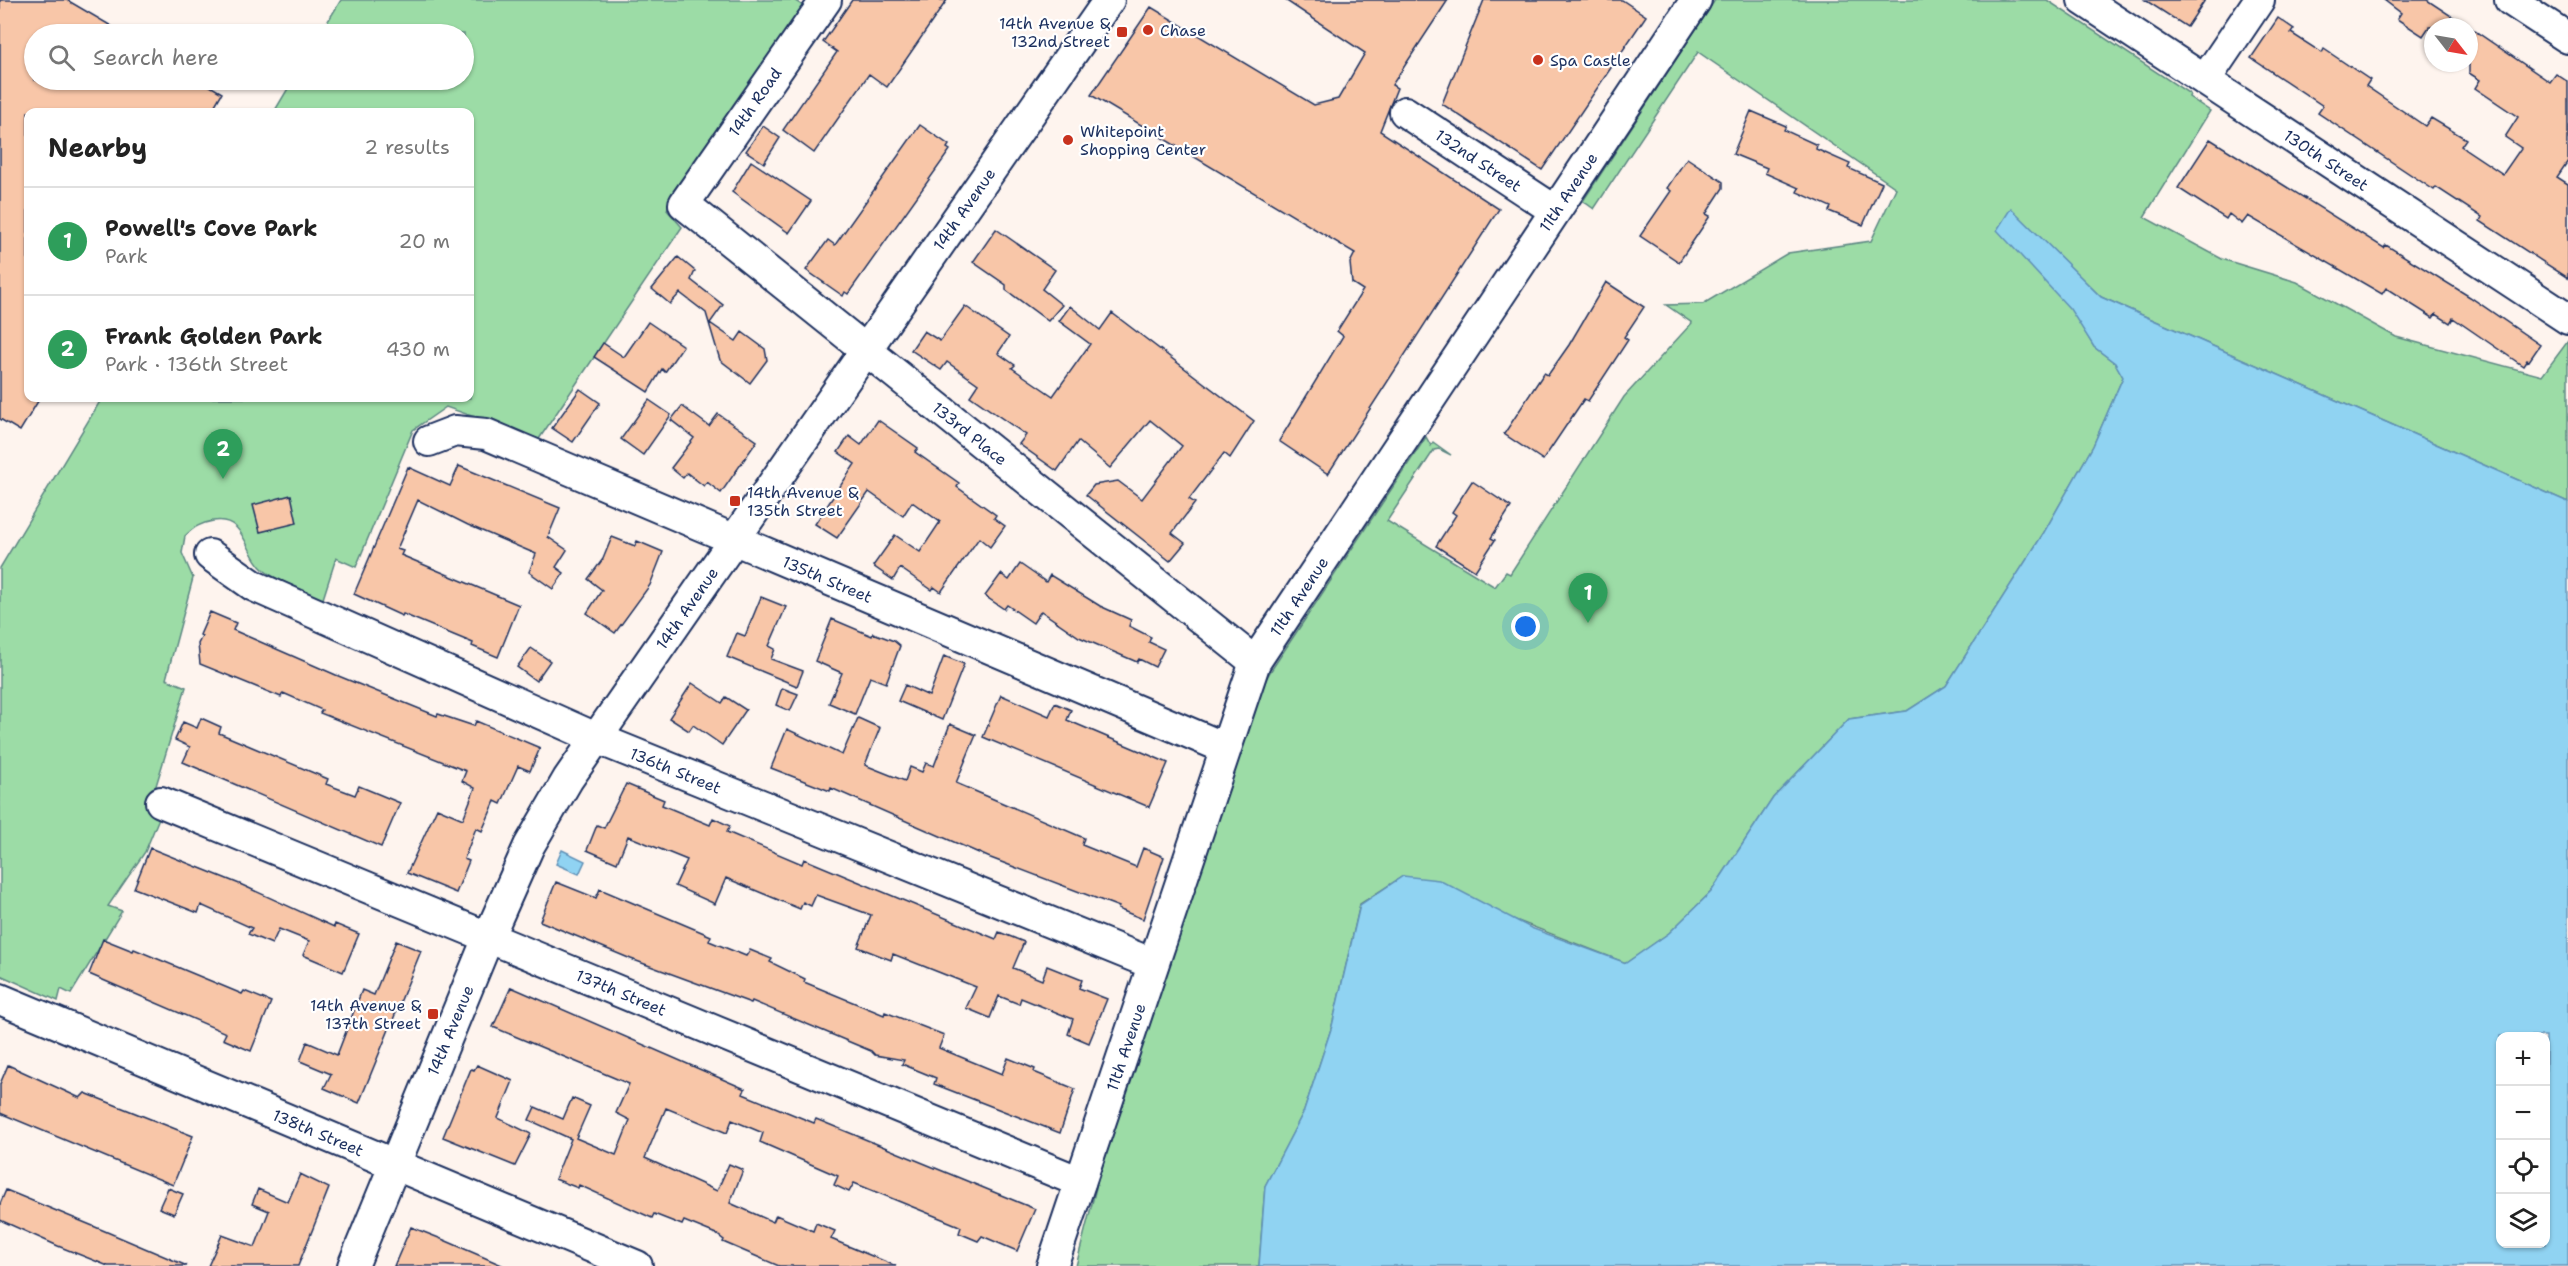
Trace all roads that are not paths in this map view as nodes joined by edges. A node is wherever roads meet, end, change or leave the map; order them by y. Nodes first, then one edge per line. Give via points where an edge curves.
1 (826, 0) edge
2 (1108, 0) edge
3 (2083, 0) edge
4 (2259, 0) edge
5 (2510, 0) edge
6 (1683, 5) edge
7 (2568, 38) edge
8 (2205, 80) junction
9 (1405, 112) dead end
10 (684, 204) joint
11 (1554, 210) junction
12 (2568, 319) edge
13 (866, 352) junction
14 (429, 441) dead end
15 (734, 541) junction
16 (210, 555) dead end
17 (1255, 662) junction
18 (596, 738) junction
19 (1224, 748) junction
20 (161, 802) dead end
21 (488, 938) junction
22 (1153, 964) junction
23 (0, 999) edge
24 (395, 1165) junction
25 (1080, 1182) junction
26 (353, 1266) edge
27 (637, 1266) edge
28 (1052, 1266) edge

1 - 10 street, 14th Road
2 - 13 street, 14th Avenue
3 - 8 street, 130th Street
4 - 8 street
5 - 7 street
6 - 11 street, 11th Avenue
8 - 12 street, 130th Street
9 - 11 street, 132nd Street
10 - 13 street, 133rd Place
11 - 17 street, 11th Avenue
13 - 15 street, 14th Avenue
13 - 17 street, 133rd Place
14 - 15 street, 135th Street via 455,431 486,434
15 - 18 street, 14th Avenue
15 - 19 street, 135th Street
16 - 18 street, 136th Street via 254,586
17 - 19 street, 11th Avenue
18 - 21 street, 14th Avenue via 568,778 530,846
18 - 22 street, 136th Street
19 - 22 street, 11th Avenue
20 - 21 street, 137th Street
21 - 24 street, 14th Avenue
21 - 25 street, 137th Street
22 - 25 street, 11th Avenue
23 - 24 street, 138th Street
24 - 26 street, 14th Avenue
24 - 27 street, 138th Street
25 - 28 street, 11th Avenue

